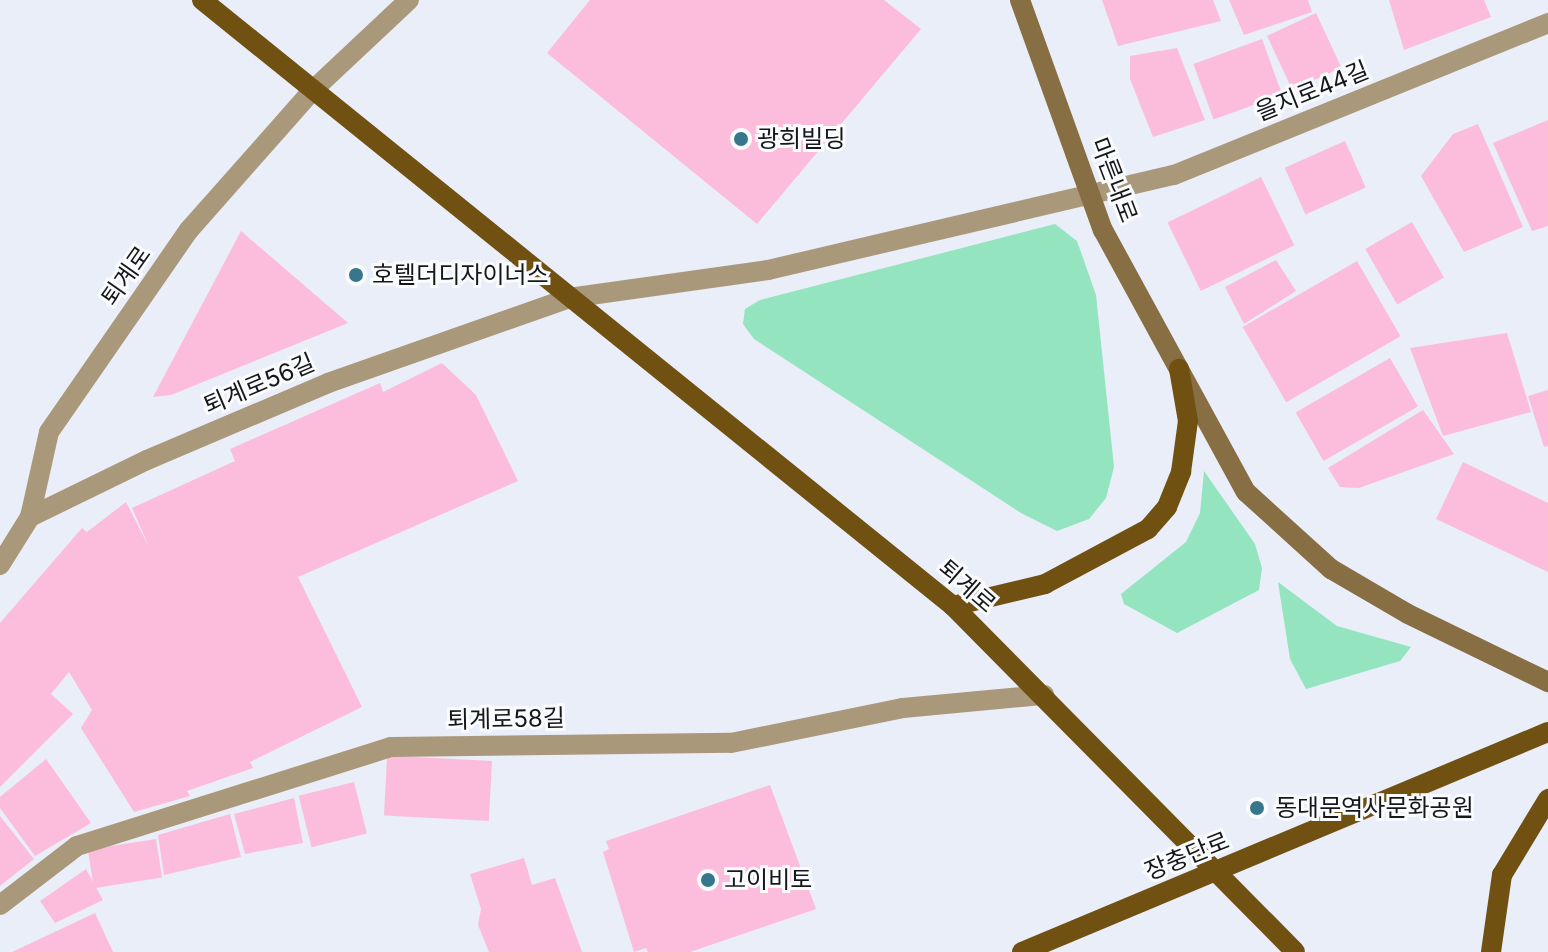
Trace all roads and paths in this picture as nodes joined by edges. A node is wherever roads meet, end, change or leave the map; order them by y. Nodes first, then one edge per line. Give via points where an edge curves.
1 (202, 0) edge
2 (409, 0) edge
3 (1020, 0) edge
4 (1548, 23) edge
5 (312, 91) junction
6 (1091, 194) junction
7 (569, 298) junction
8 (1179, 369) junction
9 (30, 517) junction
10 (0, 565) edge
11 (953, 606) junction
12 (1548, 682) edge
13 (1044, 695) junction
14 (1548, 732) edge
15 (1548, 799) edge
16 (1220, 871) junction
17 (0, 905) edge
18 (1022, 952) edge
19 (1295, 952) edge
20 (1491, 952) edge

1 - 5 main road, 퇴계로
2 - 5 street, 퇴계로
3 - 6 main road, 마른내로
4 - 6 street, 을지로44길 via 1174,175
5 - 7 main road, 퇴계로
5 - 9 street, 퇴계로 via 189,230 49,432
6 - 7 street via 768,270
6 - 8 main road, 마른내로 via 1103,230
7 - 9 street, 퇴계로56길 via 328,383 147,460
7 - 11 main road, 퇴계로
8 - 11 main road via 1188,421 1181,472 1167,507 1148,529 1045,584
8 - 12 main road, 마른내로 via 1246,492 1331,569 1408,614
9 - 10 street
11 - 13 main road, 퇴계로
13 - 16 main road, 퇴계로
13 - 17 street, 퇴계로58길 via 903,708 731,743 391,747 77,846
14 - 16 main road, 장충단로
15 - 20 main road via 1502,875 1493,908
16 - 18 main road, 장충단로
16 - 19 main road, 퇴계로

